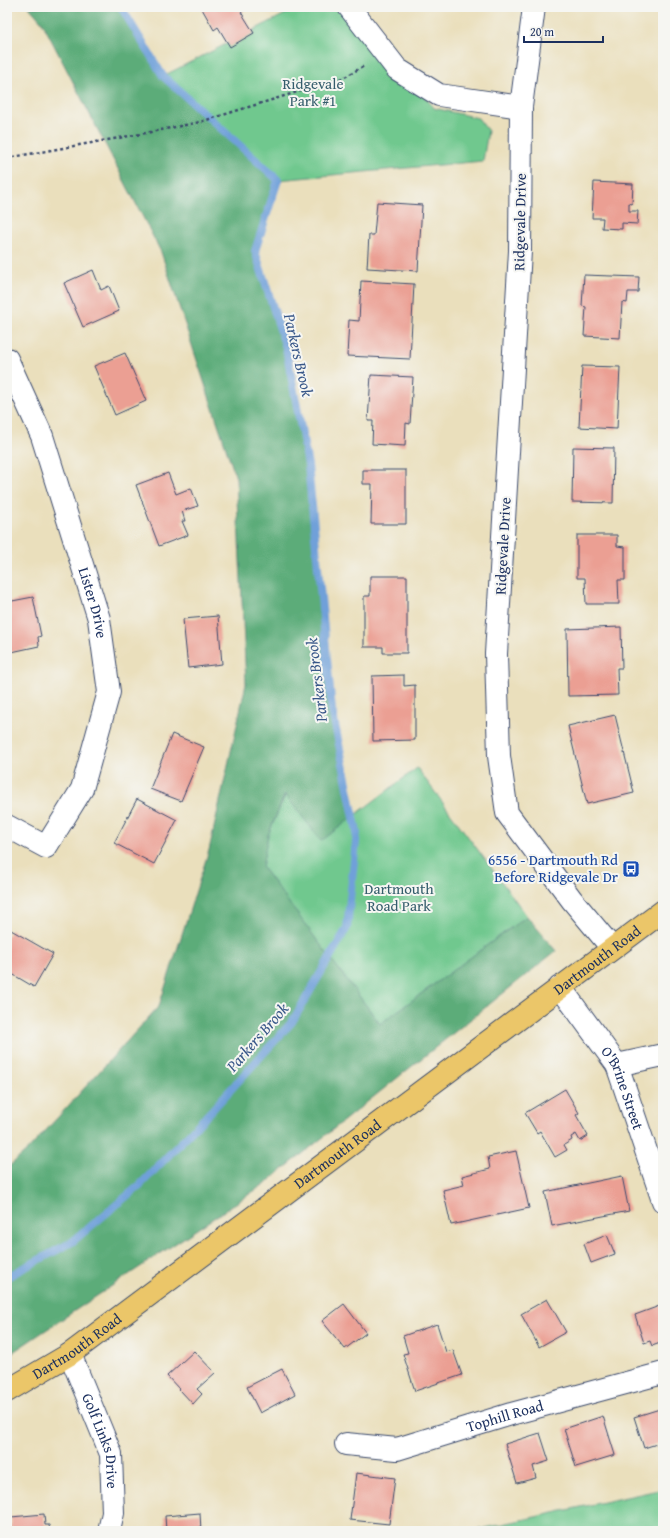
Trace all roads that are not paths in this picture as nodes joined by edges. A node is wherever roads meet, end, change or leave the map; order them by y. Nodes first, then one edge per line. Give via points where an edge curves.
1 (349, 7) edge
2 (534, 7) edge
3 (521, 107) junction
4 (7, 359) edge
5 (7, 826) edge
6 (663, 911) edge
7 (612, 948) junction
8 (560, 987) junction
9 (663, 1055) edge
10 (617, 1065) junction
11 (663, 1201) edge
12 (70, 1354) junction
13 (663, 1373) edge
14 (7, 1391) edge
15 (346, 1444) dead end
16 (110, 1531) edge

1 - 3 street via 397,69 439,95
2 - 3 street, Ridgevale Drive
3 - 7 street, Ridgevale Drive via 520,251 496,654 500,756 507,813 572,900
4 - 5 street, Lister Drive via 42,436 96,612 109,692 82,789 46,847
6 - 7 main road, Dartmouth Road
7 - 8 main road, Dartmouth Road
8 - 10 street, O'Brine Street
8 - 12 main road, Dartmouth Road
9 - 10 street
10 - 11 street, O'Brine Street
12 - 14 main road, Dartmouth Road
12 - 16 street, Golf Links Drive via 111,1454 113,1513
13 - 15 street, Tophill Road via 510,1414 397,1449

